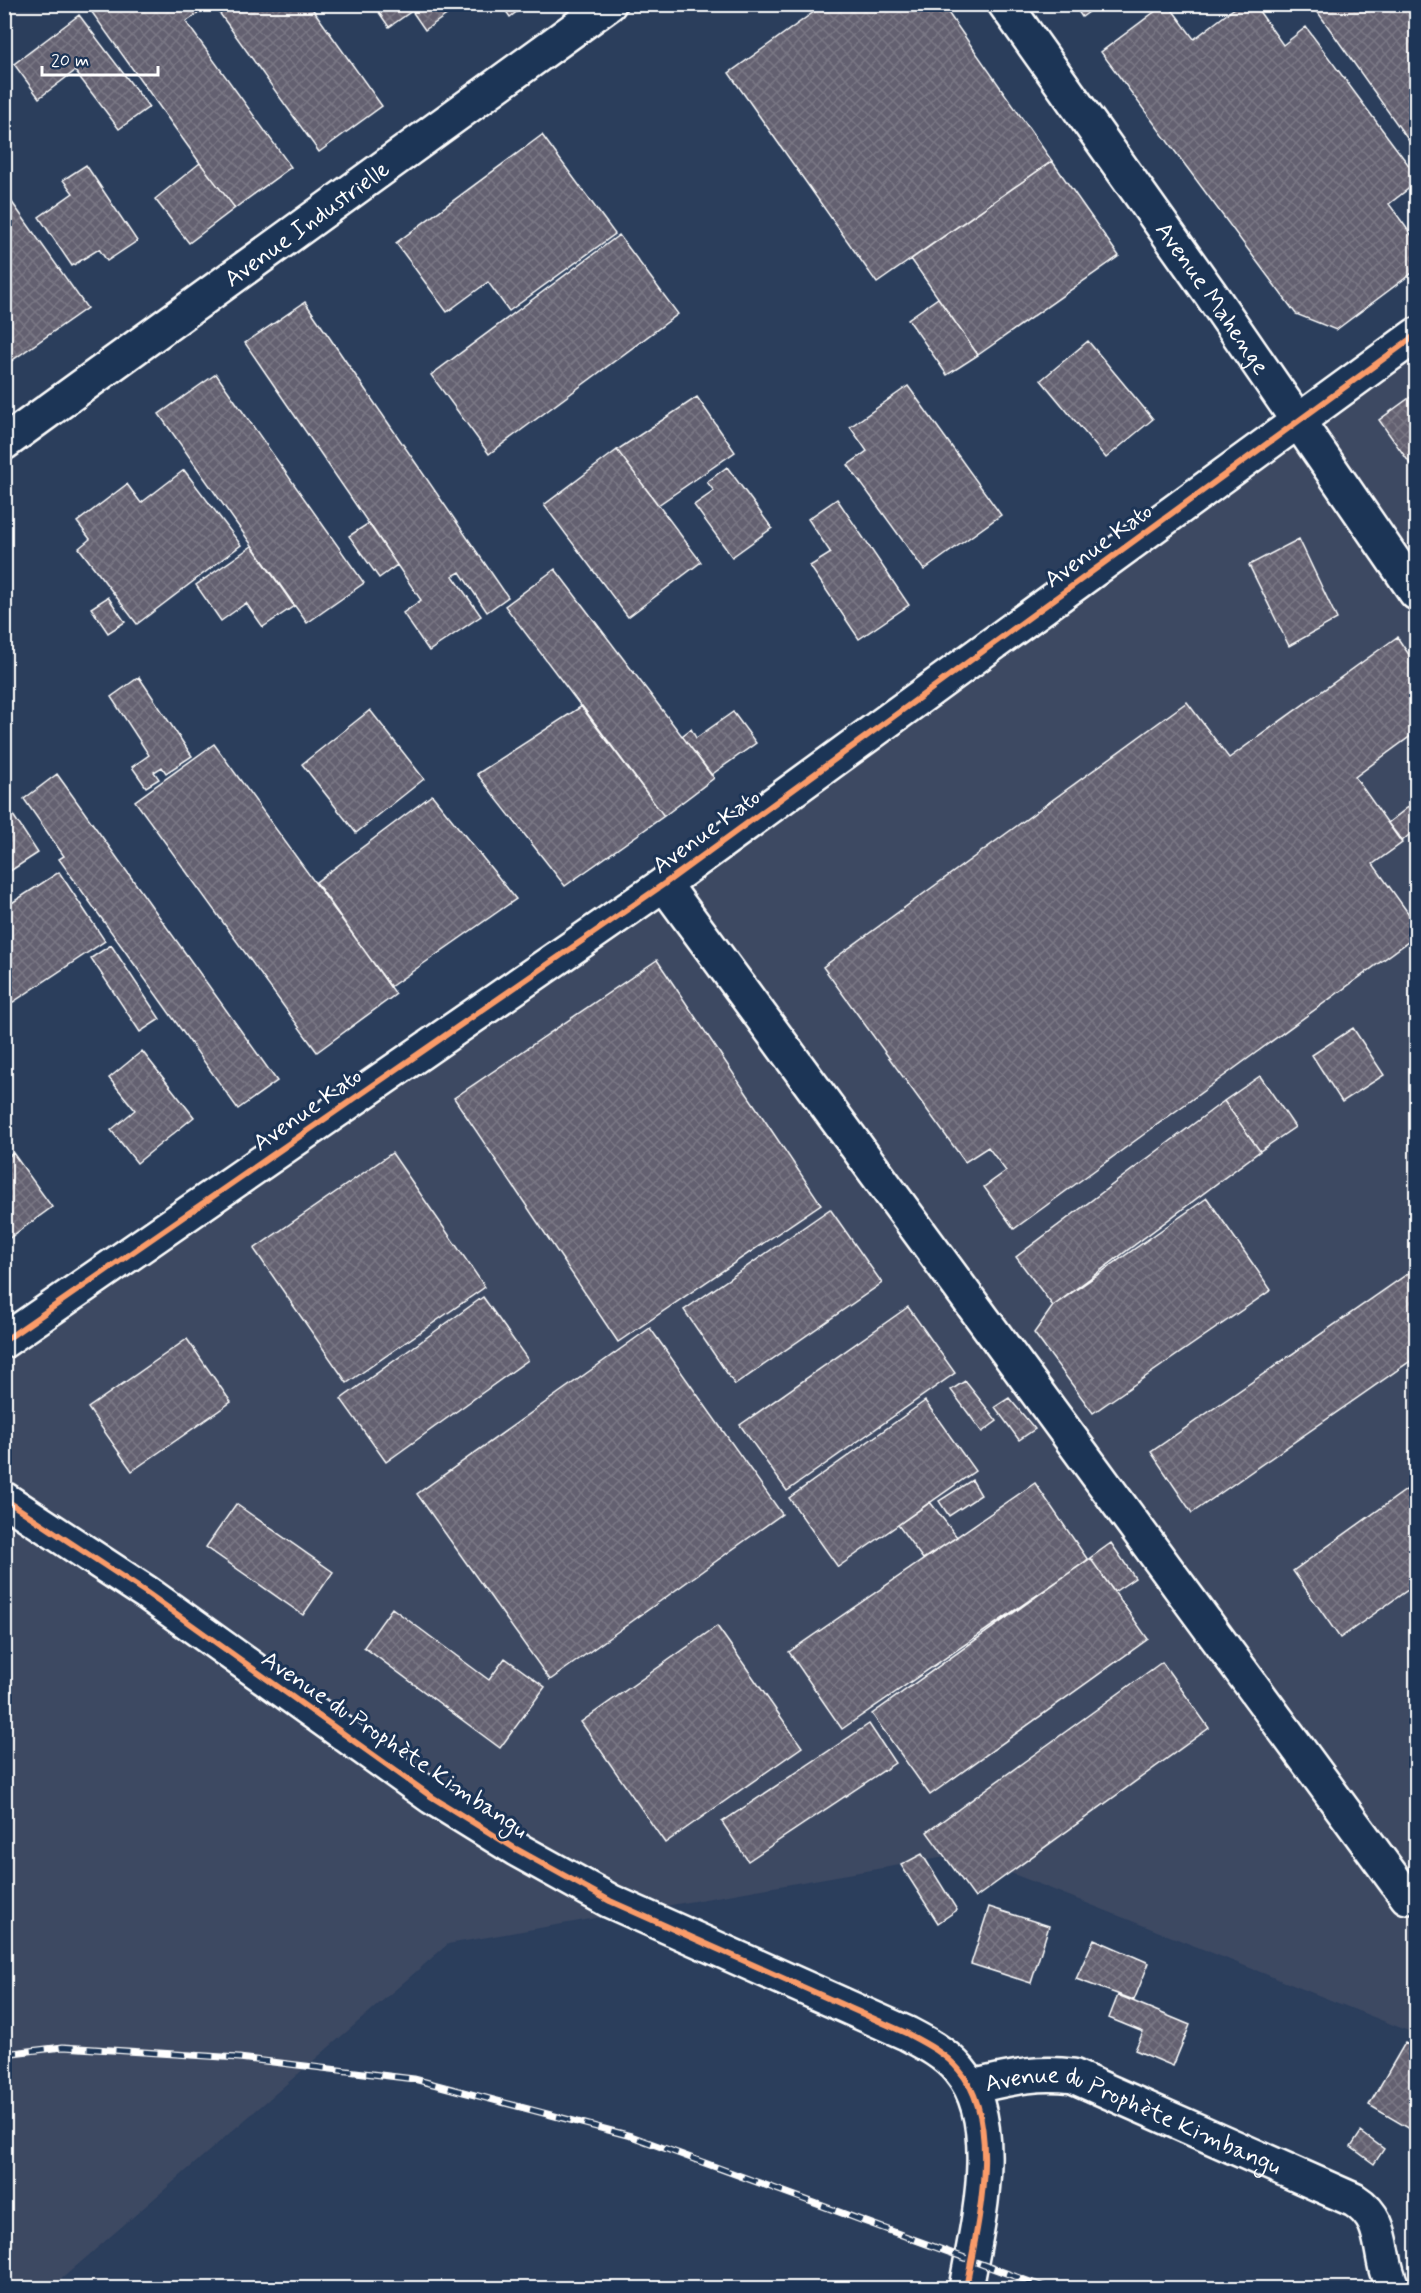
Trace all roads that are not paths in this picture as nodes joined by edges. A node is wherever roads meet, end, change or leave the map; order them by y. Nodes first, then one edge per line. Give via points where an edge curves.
1 (609, 4) edge
2 (1005, 4) edge
3 (1416, 335) edge
4 (1298, 421) junction
5 (4, 443) edge
6 (1416, 593) edge
7 (664, 884) junction
8 (4, 1341) edge
9 (4, 1499) edge
10 (1407, 1897) dead end
11 (971, 2087) junction
12 (966, 2289) edge
13 (1393, 2289) edge

1 - 5 street, Avenue Industrielle
2 - 4 street, Avenue Mahenge
3 - 4 street, Avenue Kato
4 - 6 street, Avenue Mahenge
4 - 7 street, Avenue Kato
7 - 8 street, Avenue Kato
7 - 10 street
9 - 11 street, Avenue du Prophète Kimbangu via 147,1593 432,1797 516,1849 610,1901 906,2033 946,2058
11 - 12 street via 981,2116 984,2169
11 - 13 street, Avenue du Prophète Kimbangu via 1031,2073 1073,2076 1354,2200 1367,2208 1378,2227

